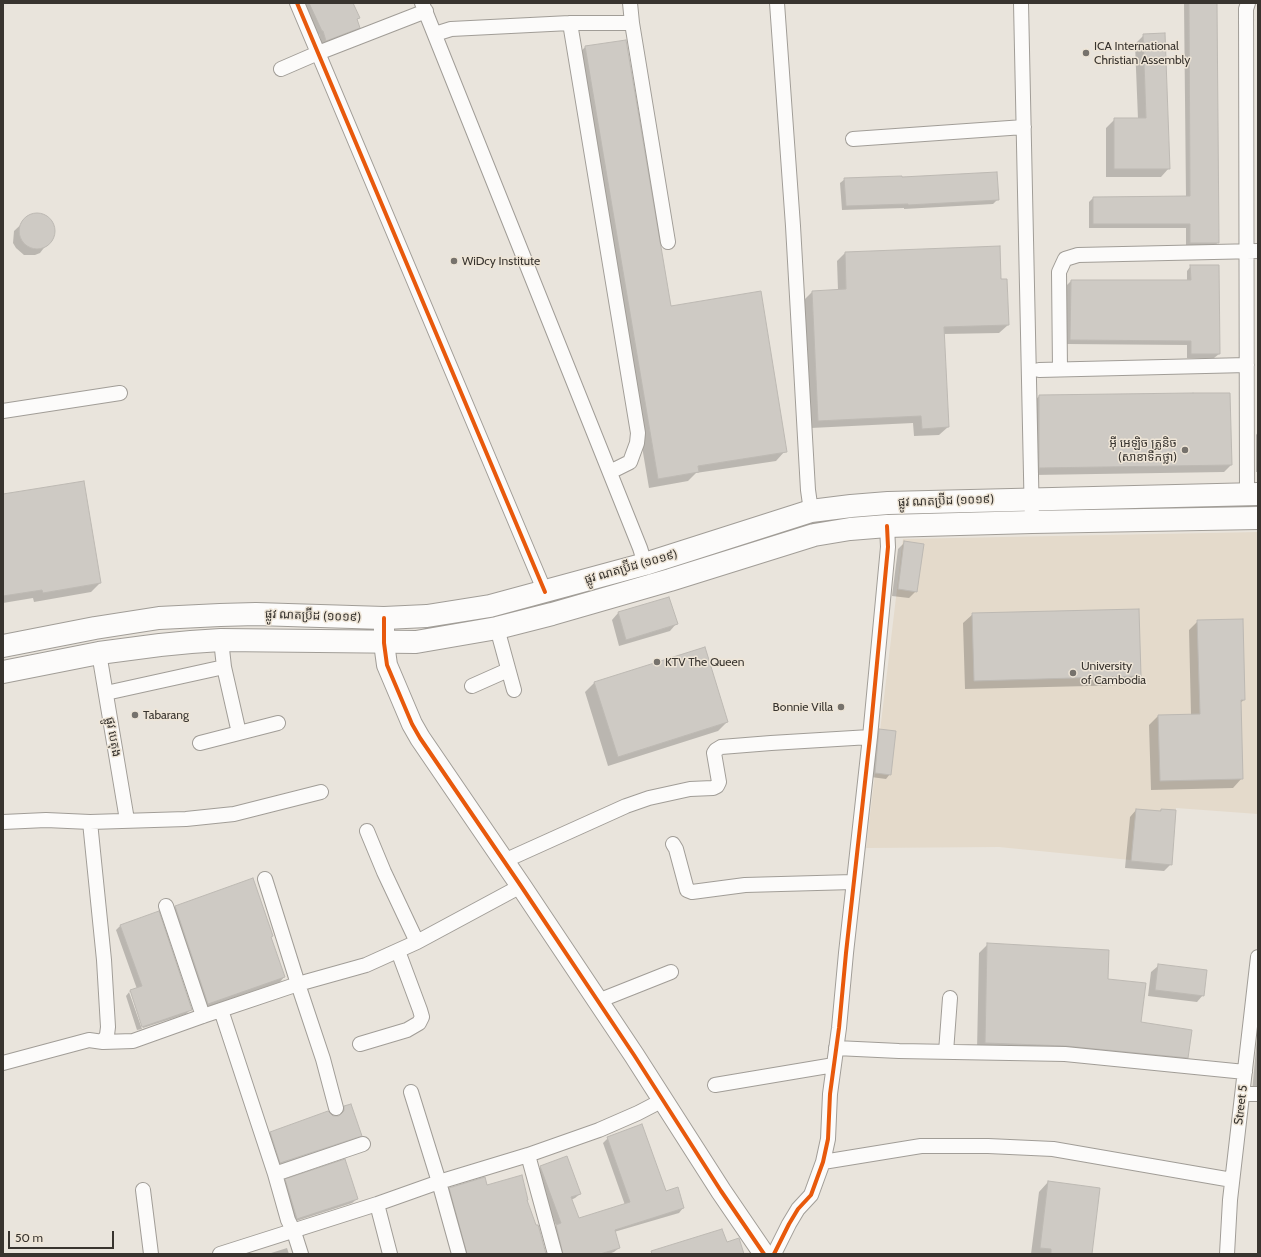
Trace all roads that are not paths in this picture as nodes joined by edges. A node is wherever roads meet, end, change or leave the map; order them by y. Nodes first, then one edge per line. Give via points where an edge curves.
1 (297, 3) edge
2 (630, 3) edge
3 (777, 3) edge
4 (1021, 3) edge
5 (1248, 3) edge
6 (424, 7) edge
7 (632, 22) junction
8 (570, 23) junction
9 (435, 34) junction
10 (318, 53) junction
11 (281, 69) dead end
12 (1024, 127) junction
13 (853, 139) dead end
14 (668, 242) dead end
15 (1252, 251) edge
16 (1247, 366) junction
17 (1034, 370) junction
18 (1060, 370) junction
19 (120, 393) dead end
20 (3, 411) edge
21 (610, 472) junction
22 (1252, 494) edge
23 (1032, 498) junction
24 (811, 512) junction
25 (1258, 518) edge
26 (1032, 522) junction
27 (887, 526) junction
28 (645, 564) junction
29 (545, 592) junction
30 (384, 618) junction
31 (497, 628) junction
32 (221, 640) junction
33 (384, 643) junction
34 (3, 646) edge
35 (99, 653) junction
36 (224, 667) junction
37 (508, 670) junction
38 (3, 672) edge
39 (472, 686) dead end
40 (514, 690) dead end
41 (106, 693) junction
42 (278, 723) dead end
43 (239, 733) junction
44 (870, 737) junction
45 (200, 743) dead end
46 (321, 792) dead end
47 (127, 820) junction
48 (3, 822) edge
49 (90, 822) junction
50 (367, 831) dead end
51 (673, 844) dead end
52 (504, 860) junction
53 (265, 879) dead end
54 (853, 882) junction
55 (521, 886) junction
56 (166, 906) dead end
57 (417, 942) junction
58 (398, 951) junction
59 (1258, 957) edge
60 (671, 972) dead end
61 (298, 984) junction
62 (950, 998) dead end
63 (598, 1001) junction
64 (221, 1010) junction
65 (203, 1016) junction
66 (103, 1042) junction
67 (360, 1044) dead end
68 (836, 1048) junction
69 (946, 1052) junction
70 (3, 1062) edge
71 (834, 1065) junction
72 (1245, 1072) junction
73 (715, 1085) dead end
74 (411, 1092) dead end
75 (1243, 1094) junction
76 (1258, 1094) edge
77 (663, 1100) junction
78 (336, 1108) dead end
79 (363, 1144) dead end
80 (528, 1155) junction
81 (823, 1162) junction
82 (275, 1174) junction
83 (1232, 1180) junction
84 (439, 1182) junction
85 (143, 1190) dead end
86 (377, 1204) junction
87 (294, 1232) junction
88 (151, 1254) edge
89 (220, 1254) edge
90 (301, 1254) edge
91 (390, 1254) edge
92 (458, 1254) edge
93 (555, 1254) edge
94 (764, 1254) edge
95 (774, 1254) edge
96 (1227, 1254) edge

1 - 10 street
2 - 7 street
3 - 24 street
4 - 12 street
5 - 15 street via 1246,9
6 - 9 street
6 - 10 street
7 - 8 street
7 - 14 street
8 - 9 street via 451,29
8 - 21 street via 638,433 630,462
9 - 21 street
10 - 11 street
10 - 29 street
12 - 13 street
12 - 17 street
15 - 16 street
15 - 18 street via 1078,255 1065,259 1060,272
16 - 18 street
16 - 22 street
17 - 18 street
17 - 23 street
19 - 20 street
21 - 28 street
22 - 23 main road, ផ្លូវ ណតប្រ៊ីដ (១០១៩)
23 - 24 main road, ផ្លូវ ណតប្រ៊ីដ (១០១៩) via 888,503
23 - 26 street
24 - 28 main road, ផ្លូវ ណតប្រ៊ីដ (១០១៩)
25 - 26 main road, ផ្លូវ ណតប្រ៊ីដ (១០១៩)
26 - 27 main road, ផ្លូវ ណតប្រ៊ីដ (១០១៩)
27 - 31 main road, ផ្លូវ ណតប្រ៊ីដ (១០១៩) via 814,535 663,582
27 - 44 street via 888,547
28 - 29 main road, ផ្លូវ ណតប្រ៊ីដ (១០១៩)
29 - 30 main road, ផ្លូវ ណតប្រ៊ីដ (១០១៩) via 490,606 427,616
30 - 33 street
30 - 34 main road, ផ្លូវ ណតប្រ៊ីដ (១០១៩) via 256,614 159,618
31 - 33 main road, ផ្លូវ ណតប្រ៊ីដ (១០១៩) via 416,642
31 - 37 street
32 - 33 main road, ផ្លូវ ណតប្រ៊ីដ (១០១៩)
32 - 35 main road, ផ្លូវ ណតប្រ៊ីដ (១០១៩)
32 - 36 street
33 - 52 street via 387,665 417,733
35 - 38 main road, ផ្លូវ ណតប្រ៊ីដ (១០១៩)
35 - 41 street, ផ្លូវ បេតុង
36 - 41 street
36 - 43 street
37 - 39 street
37 - 40 street
41 - 47 street, ផ្លូវ បេតុង
42 - 43 street
43 - 45 street
44 - 52 street via 721,747 714,753 719,782 717,786 649,798
44 - 54 street
46 - 47 street via 234,814 186,819
47 - 49 street
48 - 49 street
49 - 66 street via 108,1027
50 - 57 street
51 - 54 street via 687,890 692,892 745,885
52 - 55 street
53 - 61 street
54 - 68 street
55 - 57 street
55 - 63 street
56 - 65 street
57 - 58 street
58 - 61 street via 366,965
58 - 67 street via 422,1017 419,1023 407,1030
59 - 72 street, Street 5
60 - 63 street
61 - 64 street
61 - 78 street
62 - 69 street
63 - 77 street
64 - 65 street
64 - 82 street
65 - 66 street via 133,1041
66 - 70 street via 89,1040
68 - 69 street
68 - 71 street
69 - 72 street via 1065,1054
71 - 73 street
71 - 81 street via 828,1139
72 - 75 street, Street 5
74 - 84 street
75 - 76 street
75 - 83 street, Street 5
77 - 80 street via 598,1130
77 - 94 street
79 - 82 street
80 - 84 street
80 - 93 street
81 - 83 street via 921,1146 988,1146 1053,1149
81 - 95 street via 811,1195 796,1213
82 - 87 street
83 - 96 street, Street 5
84 - 86 street
84 - 92 street
85 - 88 street
86 - 87 street
86 - 91 street
87 - 89 street
87 - 90 street

